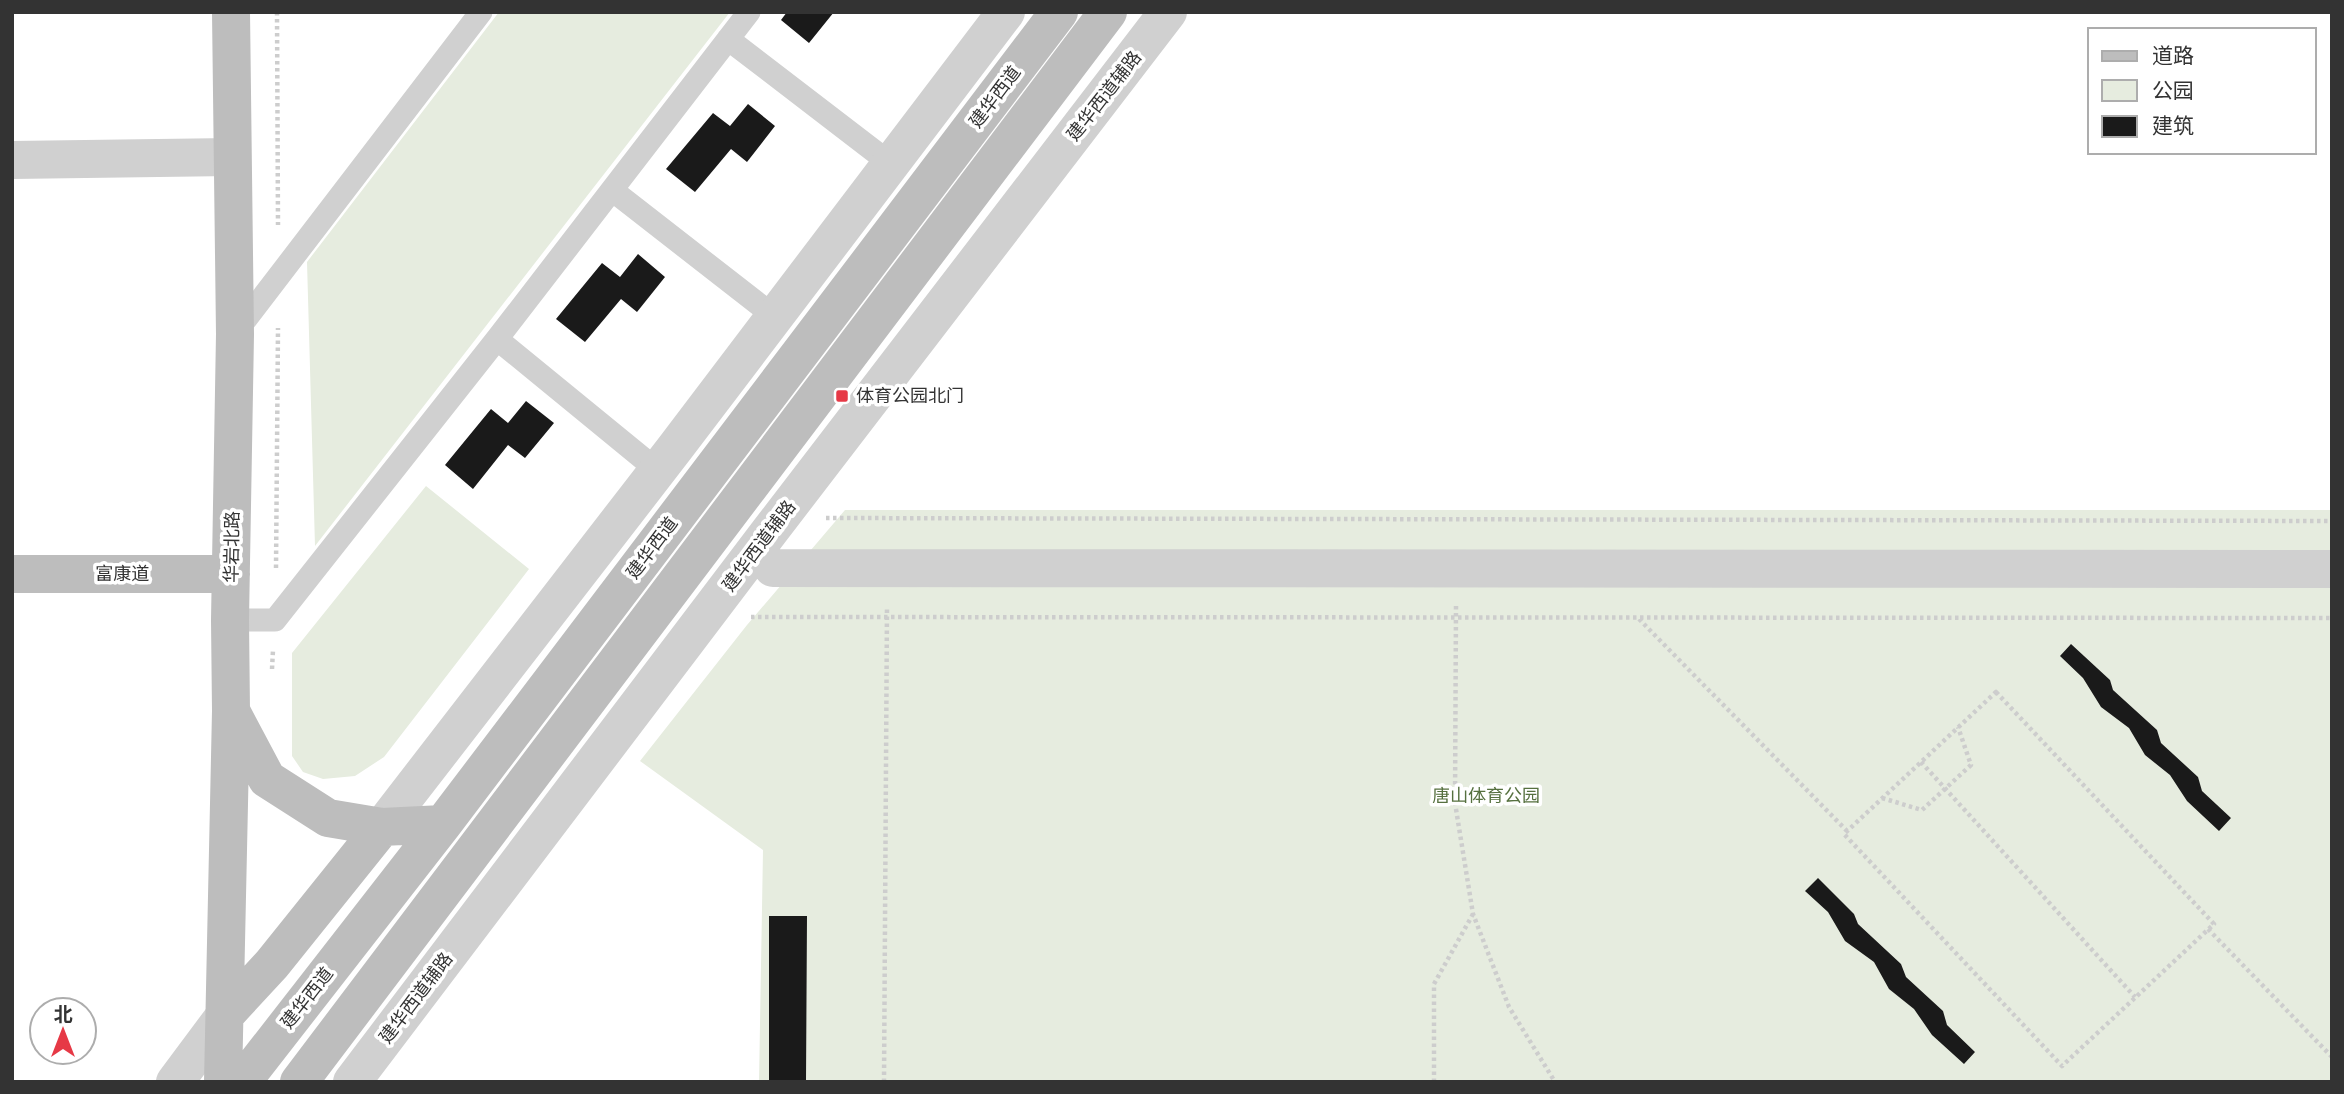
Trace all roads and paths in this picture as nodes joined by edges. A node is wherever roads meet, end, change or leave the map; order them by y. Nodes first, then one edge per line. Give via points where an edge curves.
1 (231, 12) edge
2 (277, 12) edge
3 (481, 12) edge
4 (749, 12) edge
5 (1006, 12) edge
6 (1059, 12) edge
7 (1108, 12) edge
8 (1168, 12) edge
9 (728, 39) junction
10 (231, 157) junction
11 (12, 160) edge
12 (891, 164) junction
13 (612, 190) junction
14 (279, 276) junction
15 (775, 317) junction
16 (234, 334) junction
17 (497, 339) junction
18 (657, 470) junction
19 (824, 519) dead end
20 (2332, 521) edge
21 (773, 568) dead end
22 (887, 568) junction
23 (2332, 569) edge
24 (1456, 570) junction
25 (12, 574) edge
26 (231, 574) junction
27 (745, 617) dead end
28 (887, 617) junction
29 (1456, 618) junction
30 (1639, 618) junction
31 (2332, 618) edge
32 (230, 620) junction
33 (275, 620) junction
34 (272, 672) dead end
35 (231, 711) junction
36 (1958, 727) junction
37 (1921, 762) junction
38 (1945, 788) junction
39 (1882, 798) junction
40 (443, 824) junction
41 (382, 827) junction
42 (1847, 831) junction
43 (1473, 914) junction
44 (2208, 929) junction
45 (2135, 998) junction
46 (225, 1015) junction
47 (2332, 1056) edge
48 (175, 1082) edge
49 (223, 1082) edge
50 (242, 1082) edge
51 (299, 1082) edge
52 (352, 1082) edge
53 (884, 1082) edge
54 (1434, 1082) edge
55 (1555, 1082) edge

1 - 10 main road, 华岩北路
2 - 14 path
3 - 14 lane
4 - 9 lane
5 - 12 street
6 - 40 main road, 建华西道
7 - 51 main road
8 - 52 street, 建华西道辅路
9 - 12 lane
9 - 13 lane
10 - 11 street
10 - 16 main road, 华岩北路
12 - 15 street
13 - 15 lane
13 - 17 lane
14 - 16 lane
14 - 33 path
15 - 18 street
16 - 26 main road, 华岩北路
17 - 18 lane
17 - 33 lane
18 - 41 street
19 - 20 path
21 - 22 street
22 - 24 street
22 - 28 path
23 - 24 street
24 - 29 path
25 - 26 main road, 富康道
26 - 32 main road, 华岩北路
27 - 28 path
28 - 29 path
28 - 53 path
29 - 30 path
29 - 43 path via 1455,803
30 - 31 path
30 - 42 path
32 - 33 lane
32 - 35 main road, 华岩北路
33 - 34 path
35 - 41 main road via 267,779 328,818
35 - 46 main road, 华岩北路
36 - 37 path
36 - 38 path via 1970,765
36 - 44 path via 1996,692 2214,924
37 - 38 path
37 - 39 path
38 - 39 path via 1922,810
38 - 45 path
39 - 42 path
40 - 41 main road
40 - 50 main road, 建华西道
41 - 46 main road
42 - 45 path via 1844,834 2062,1066
43 - 54 path via 1434,984
43 - 55 path via 1509,1007
44 - 45 path
44 - 47 path
46 - 48 street
46 - 49 main road, 华岩北路

